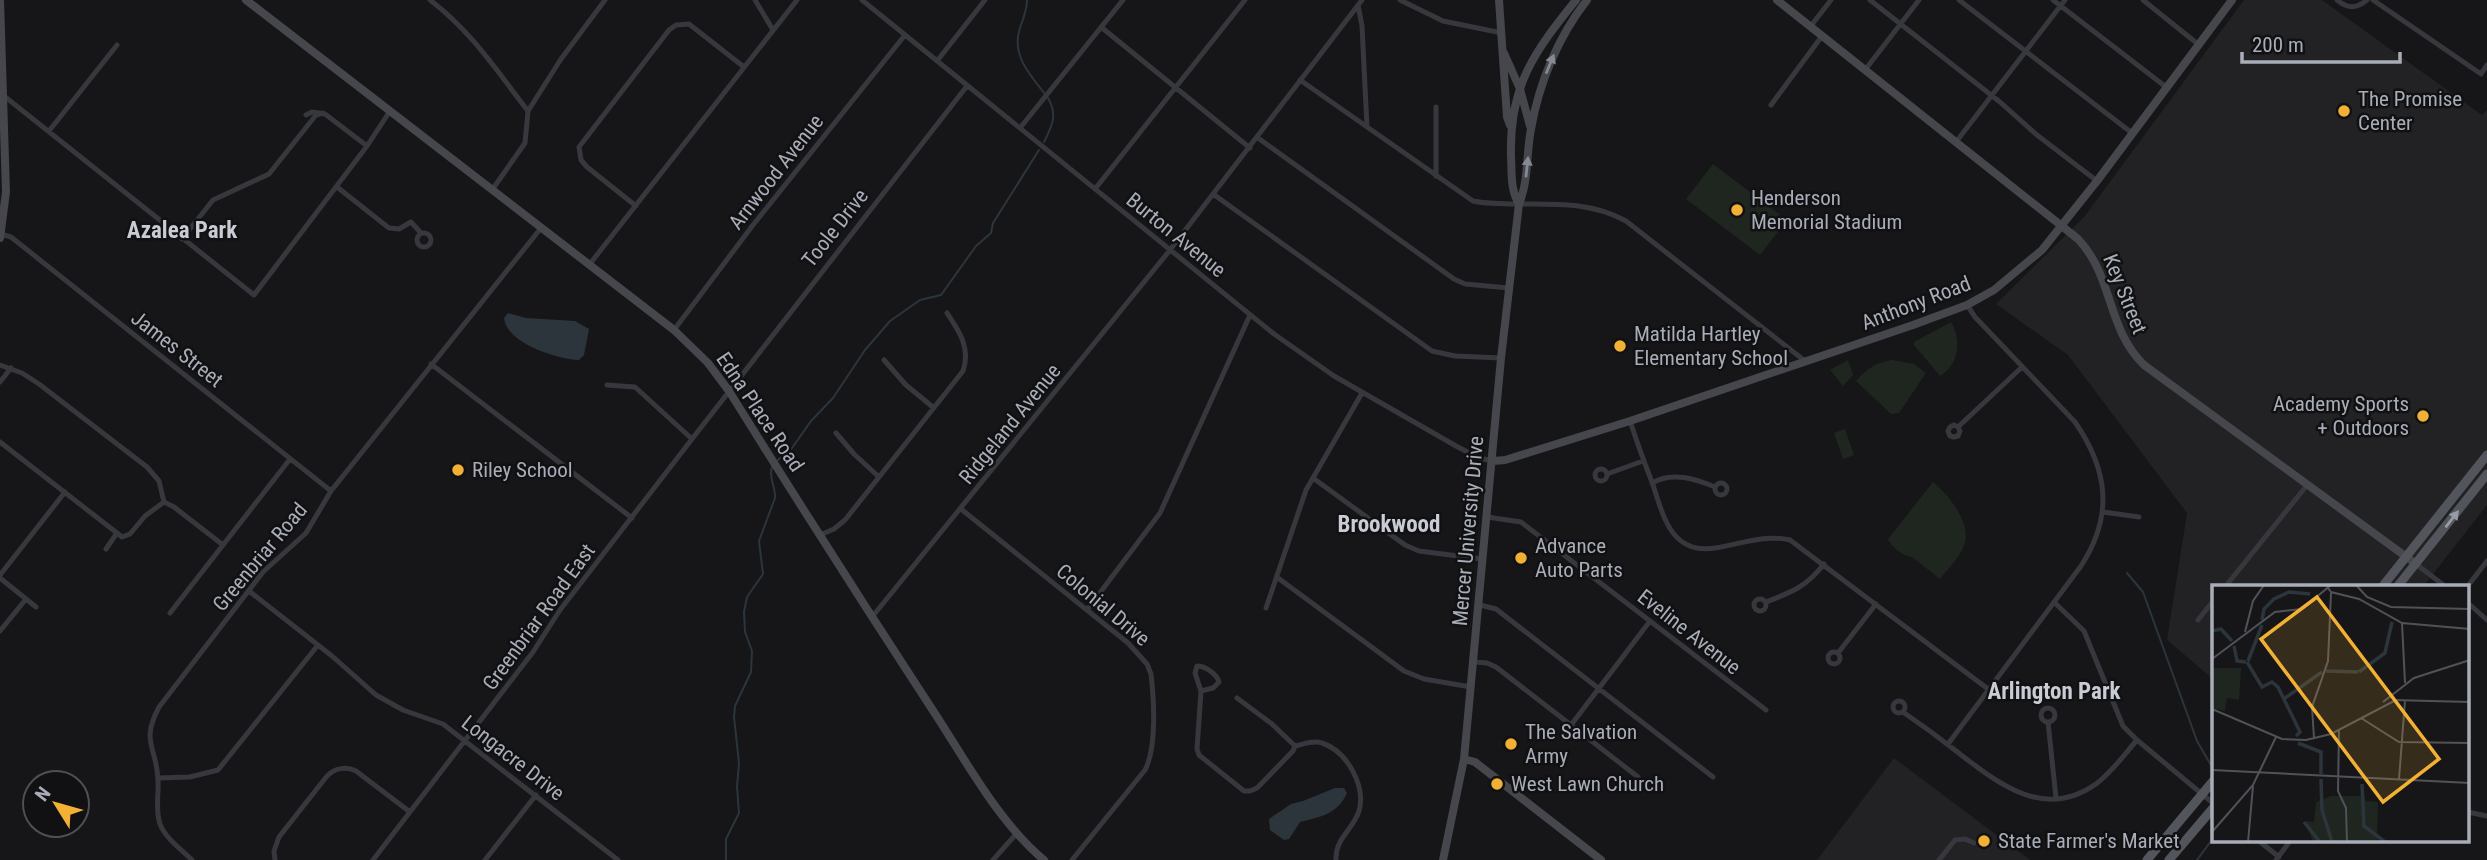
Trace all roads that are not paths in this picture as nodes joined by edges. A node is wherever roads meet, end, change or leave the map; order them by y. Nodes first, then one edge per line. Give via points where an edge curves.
1 (0, 0) edge
2 (246, 0) edge
3 (430, 0) edge
4 (605, 0) edge
5 (755, 0) edge
6 (797, 0) edge
7 (862, 0) edge
8 (985, 0) edge
9 (1123, 0) edge
10 (1245, 0) edge
11 (1352, 0) edge
12 (1400, 0) edge
13 (1499, 0) edge
14 (1576, 0) edge
15 (1587, 0) edge
16 (1777, 0) edge
17 (1831, 0) edge
18 (1870, 0) edge
19 (1919, 0) edge
20 (1959, 0) edge
21 (2053, 0) edge
22 (2065, 0) edge
23 (2143, 0) edge
24 (2232, 0) edge
25 (2337, 0) edge
26 (2370, 0) edge
27 (1360, 2) edge
28 (2060, 6) junction
29 (1900, 25) junction
30 (1101, 27) junction
31 (1810, 27) junction
32 (773, 30) junction
33 (1502, 33) junction
34 (905, 35) junction
35 (1822, 36) junction
36 (2199, 45) junction
37 (117, 46) dead end
38 (2026, 51) junction
39 (1504, 53) junction
40 (937, 61) junction
41 (2487, 65) edge
42 (744, 67) junction
43 (1865, 71) junction
44 (1300, 80) junction
45 (967, 86) junction
46 (2166, 87) junction
47 (1175, 88) junction
48 (1520, 89) junction
49 (3, 96) junction
50 (1991, 97) junction
51 (1771, 105) dead end
52 (1436, 107) dead end
53 (390, 111) junction
54 (528, 111) junction
55 (323, 113) junction
56 (306, 115) dead end
57 (1510, 126) junction
58 (1367, 127) junction
59 (1020, 128) junction
60 (1530, 129) junction
61 (49, 131) junction
62 (2132, 133) junction
63 (1258, 138) junction
64 (1956, 142) junction
65 (367, 146) junction
66 (1250, 148) junction
67 (1436, 176) junction
68 (2097, 181) junction
69 (337, 187) junction
70 (1095, 189) junction
71 (492, 190) junction
72 (1213, 194) junction
73 (1519, 204) junction
74 (636, 206) junction
75 (2063, 226) junction
76 (541, 228) junction
77 (421, 233) dead end
78 (1, 236) edge
79 (182, 239) junction
80 (1170, 250) junction
81 (589, 265) junction
82 (1510, 288) junction
83 (1967, 305) junction
84 (947, 313) dead end
85 (1250, 315) junction
86 (674, 330) junction
87 (1501, 358) junction
88 (884, 360) dead end
89 (1805, 361) junction
90 (431, 364) junction
91 (0, 365) edge
92 (2022, 367) junction
93 (11, 368) junction
94 (0, 382) edge
95 (607, 385) dead end
96 (729, 391) junction
97 (1362, 393) junction
98 (934, 408) junction
99 (1630, 421) junction
100 (1958, 427) dead end
101 (836, 433) dead end
102 (692, 439) junction
103 (0, 442) edge
104 (2487, 455) edge
105 (290, 459) junction
106 (1493, 461) junction
107 (1643, 461) junction
108 (1607, 474) dead end
109 (2487, 474) edge
110 (879, 477) junction
111 (1313, 478) junction
112 (1652, 483) junction
113 (2308, 484) junction
114 (1715, 487) dead end
115 (331, 491) junction
116 (65, 492) junction
117 (164, 502) junction
118 (961, 509) junction
119 (2103, 512) junction
120 (1487, 517) junction
121 (2139, 517) dead end
122 (632, 518) junction
123 (117, 533) junction
124 (820, 535) junction
125 (223, 545) junction
126 (106, 549) dead end
127 (2406, 557) junction
128 (1483, 559) junction
129 (2487, 561) edge
130 (2416, 564) junction
131 (1824, 565) junction
132 (0, 577) edge
133 (1278, 578) junction
134 (2227, 585) edge
135 (2384, 585) edge
136 (2399, 585) edge
137 (2443, 585) edge
138 (2469, 585) edge
139 (249, 591) junction
140 (26, 599) junction
141 (1766, 602) dead end
142 (2054, 602) junction
143 (2212, 602) edge
144 (1876, 604) junction
145 (1480, 605) junction
146 (2470, 605) edge
147 (36, 607) dead end
148 (1266, 608) dead end
149 (1087, 610) junction
150 (170, 613) dead end
151 (872, 617) junction
152 (2198, 620) dead end
153 (2487, 620) edge
154 (1650, 621) junction
155 (0, 631) edge
156 (318, 645) junction
157 (1838, 653) dead end
158 (1474, 662) junction
159 (1471, 687) junction
160 (1599, 687) junction
161 (1989, 689) junction
162 (1201, 691) junction
163 (1237, 698) dead end
164 (1766, 710) dead end
165 (1903, 712) dead end
166 (2048, 722) dead end
167 (1571, 725) junction
168 (2137, 740) junction
169 (466, 741) junction
170 (1948, 744) junction
171 (1295, 746) junction
172 (1464, 759) junction
173 (1638, 777) dead end
174 (1713, 777) dead end
175 (158, 778) junction
176 (2212, 782) edge
177 (536, 795) junction
178 (2202, 795) junction
179 (2056, 798) junction
180 (2212, 804) edge
181 (2212, 808) edge
182 (410, 812) junction
183 (1017, 834) junction
184 (2260, 842) edge
185 (2289, 842) edge
186 (1974, 843) dead end
187 (609, 857) edge
188 (2277, 858) edge
189 (192, 860) edge
190 (275, 860) edge
191 (373, 860) edge
192 (485, 860) edge
193 (618, 860) edge
194 (993, 860) edge
195 (1044, 860) edge
196 (1072, 860) edge
197 (1336, 860) edge
198 (1443, 860) edge
199 (1601, 860) edge
200 (1939, 860) edge
201 (2147, 860) edge
202 (2169, 860) edge

1 - 49 street
2 - 53 street, Edna Place Road
3 - 54 street via 460,25
4 - 54 street
5 - 32 street
6 - 32 street
7 - 34 street, Burton Avenue
8 - 40 street
9 - 30 street
10 - 47 street
11 - 27 street
12 - 33 street via 1443,21
13 - 33 street
14 - 48 street, Mercer University Drive via 1539,47
60 -> 15 street, Mercer University Drive via 1554,55
16 - 31 street, Key Street
17 - 31 street
18 - 29 street
19 - 29 street
20 - 38 street
21 - 28 street
22 - 28 street
23 - 36 street
24 - 36 street, Anthony Road
25 - 26 street via 2346,7
26 - 41 street via 2481,74
27 - 44 street, Ridgeland Avenue
27 - 58 street
28 - 38 street
28 - 46 street
29 - 43 street
29 - 50 street
30 - 47 street
30 - 59 street
31 - 35 street, Key Street
32 - 42 street
33 - 39 street
34 - 40 street, Burton Avenue
34 - 86 street, Arnwood Avenue
35 - 43 street, Key Street
35 - 51 street
36 - 46 street, Anthony Road
37 - 61 street
38 - 50 street
38 - 62 street
39 - 48 street
39 - 57 street
40 - 45 street, Burton Avenue
42 - 74 street
42 - 74 street via 685,23 676,24 653,50 579,151 587,167
43 - 64 street, Key Street
44 - 58 street
44 - 63 street, Ridgeland Avenue
45 - 59 street, Burton Avenue
45 - 96 street, Toole Drive
46 - 62 street, Anthony Road
47 - 66 street
47 - 70 street
48 - 57 street, Mercer University Drive
48 - 60 street
49 - 61 street
49 - 78 street via 6,192
50 - 64 street
50 - 68 street
52 - 67 street
53 - 65 street
53 - 71 street, Edna Place Road
54 - 71 street via 526,142
55 - 56 street
55 - 65 street
55 - 79 street via 312,120 269,174 213,201
57 - 73 street, Mercer University Drive via 1513,193
58 - 67 street
59 - 70 street, Burton Avenue
73 -> 60 street, Mercer University Drive
61 - 79 street
62 - 68 street, Anthony Road
63 - 66 street, Ridgeland Avenue
63 - 82 street via 1454,279
64 - 75 street, Key Street
65 - 69 street
66 - 72 street, Ridgeland Avenue
67 - 73 street via 1473,201
68 - 75 street, Anthony Road
69 - 77 street via 389,228 399,229 411,222
69 - 79 street via 254,295
70 - 80 street, Burton Avenue
71 - 76 street, Edna Place Road
72 - 80 street, Ridgeland Avenue
72 - 87 street via 1432,351
73 - 82 street, Mercer University Drive
73 - 89 street via 1577,205 1618,216
74 - 81 street
75 - 83 street, Anthony Road via 2027,265
75 - 113 street, Key Street via 2094,259 2121,335 2137,358
76 - 81 street, Edna Place Road
76 - 90 street, Greenbriar Road
78 - 105 street, James Street via 11,237
80 - 85 street, Burton Avenue
80 - 118 street, Ridgeland Avenue
81 - 86 street, Edna Place Road
82 - 87 street, Mercer University Drive
83 - 89 street, Anthony Road
83 - 92 street
84 - 98 street via 962,339 965,363
85 - 97 street, Burton Avenue
85 - 149 street via 1160,513
86 - 96 street, Edna Place Road
87 - 106 street, Mercer University Drive
88 - 98 street
89 - 99 street, Anthony Road
90 - 115 street, Greenbriar Road
90 - 122 street
91 - 93 street
92 - 100 street
92 - 119 street via 2087,439 2100,470
93 - 94 street
93 - 117 street via 39,384 147,467 159,481
95 - 102 street via 635,387
96 - 102 street, Greenbriar Road East
96 - 124 street, Edna Place Road
97 - 106 street, Burton Avenue via 1479,458
97 - 111 street
98 - 110 street
99 - 106 street, Anthony Road
99 - 107 street
101 - 110 street
102 - 122 street, Greenbriar Road East
103 - 116 street
104 - 127 main road
105 - 115 street, James Street
105 - 125 street
106 - 120 street, Mercer University Drive
107 - 108 street
107 - 112 street
130 -> 109 main road
110 - 124 street via 845,520
111 - 128 street via 1405,545
111 - 133 street
112 - 114 street via 1688,478
112 - 131 street via 1664,519 1684,542 1713,549 1780,538 1797,544
113 - 127 street, Key Street
113 - 134 street
115 - 139 street, Greenbriar Road via 306,533
116 - 123 street
116 - 132 street
117 - 123 street via 130,534 122,537
117 - 125 street
118 - 149 street, Colonial Drive
118 - 151 street, Ridgeland Avenue
119 - 121 street
119 - 142 street via 2088,555
120 - 128 street, Mercer University Drive
120 - 154 street, Eveline Avenue via 1521,522
122 - 169 street, Greenbriar Road East
123 - 126 street
124 - 151 street, Edna Place Road
125 - 150 street
127 - 130 street, Key Street
127 - 135 main road
128 - 145 street, Mercer University Drive
129 - 138 street
130 - 136 main road
130 - 137 street
131 - 141 street via 1800,589
131 - 144 street
132 - 140 street
133 - 148 street
133 - 159 street via 1404,671
139 - 156 street, Longacre Drive
139 - 175 street, Greenbriar Road via 151,722 150,747
140 - 147 street
140 - 155 street
142 - 161 street
142 - 168 street via 2084,631 2123,726
143 - 152 street
144 - 157 street
144 - 161 street
145 - 158 street, Mercer University Drive
145 - 160 street via 1496,609
146 - 153 street
149 - 196 street, Colonial Drive via 1147,664 1152,685 1152,741 1145,770
151 - 183 street, Edna Place Road
154 - 160 street
154 - 164 street, Eveline Avenue
156 - 169 street, Longacre Drive via 384,701 443,724
156 - 175 street via 218,770
158 - 159 street, Mercer University Drive
158 - 167 street via 1493,665
159 - 172 street, Mercer University Drive
160 - 167 street
160 - 174 street
161 - 170 street
162 - 162 street via 1213,688 1219,680 1199,666 1195,673
162 - 171 street via 1199,755 1244,791 1257,788
163 - 171 street
165 - 170 street
166 - 179 street
167 - 173 street
168 - 178 street
168 - 179 street via 2098,783
169 - 177 street, Longacre Drive
169 - 182 street, Greenbriar Road East
170 - 179 street via 2011,790
171 - 197 street via 1326,745 1357,780 1360,809 1341,837
172 - 198 street, Mercer University Drive
172 - 199 street via 1475,762
175 - 189 street, Greenbriar Road via 159,823
176 - 178 main road
177 - 187 street, Longacre Drive
177 - 192 street
178 - 180 street
178 - 201 main road
181 - 202 main road
182 - 190 street via 356,771 335,770 279,837
182 - 191 street, Greenbriar Road East
183 - 194 street
183 - 195 street, Edna Place Road
184 - 188 street
185 - 188 street
186 - 200 street via 1955,839
187 - 193 street, Longacre Drive

